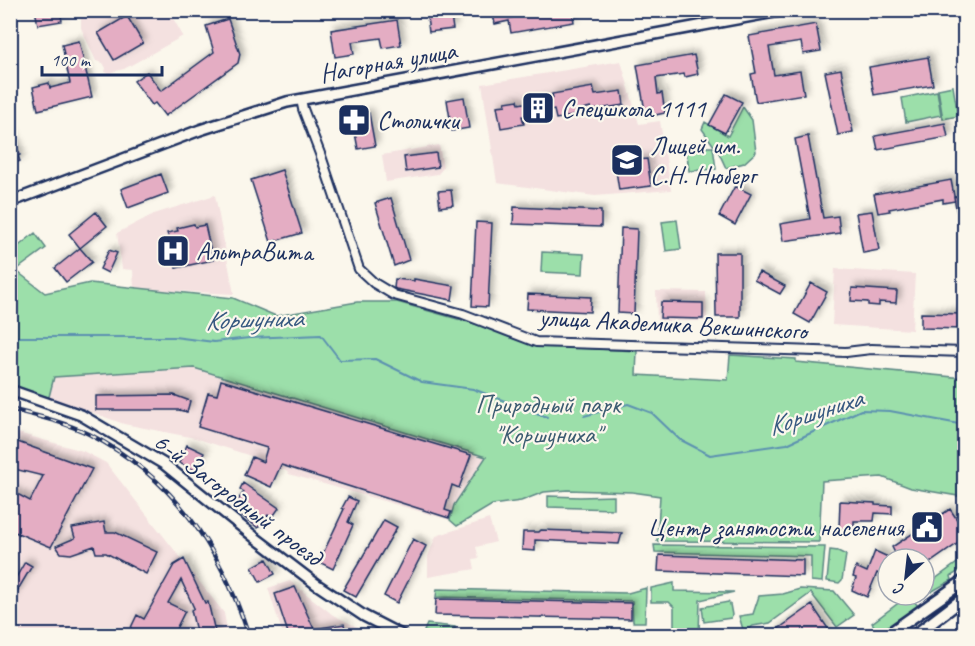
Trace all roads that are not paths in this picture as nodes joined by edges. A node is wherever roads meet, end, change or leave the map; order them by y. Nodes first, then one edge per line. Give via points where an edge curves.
1 (785, 10) edge
2 (302, 99) junction
3 (10, 202) edge
4 (964, 352) edge
5 (10, 390) edge
6 (964, 581) edge
7 (964, 598) edge
8 (403, 636) edge
9 (886, 636) edge
10 (914, 636) edge

1 - 2 street, Нагорная улица
2 - 3 street, Нагорная улица via 200,130
2 - 4 street, улица Академика Векшинского via 359,269 394,295 463,314 536,342
5 - 8 street, 6-й Загородный проезд via 81,415 165,464 316,584
6 - 9 main road
7 - 10 main road

